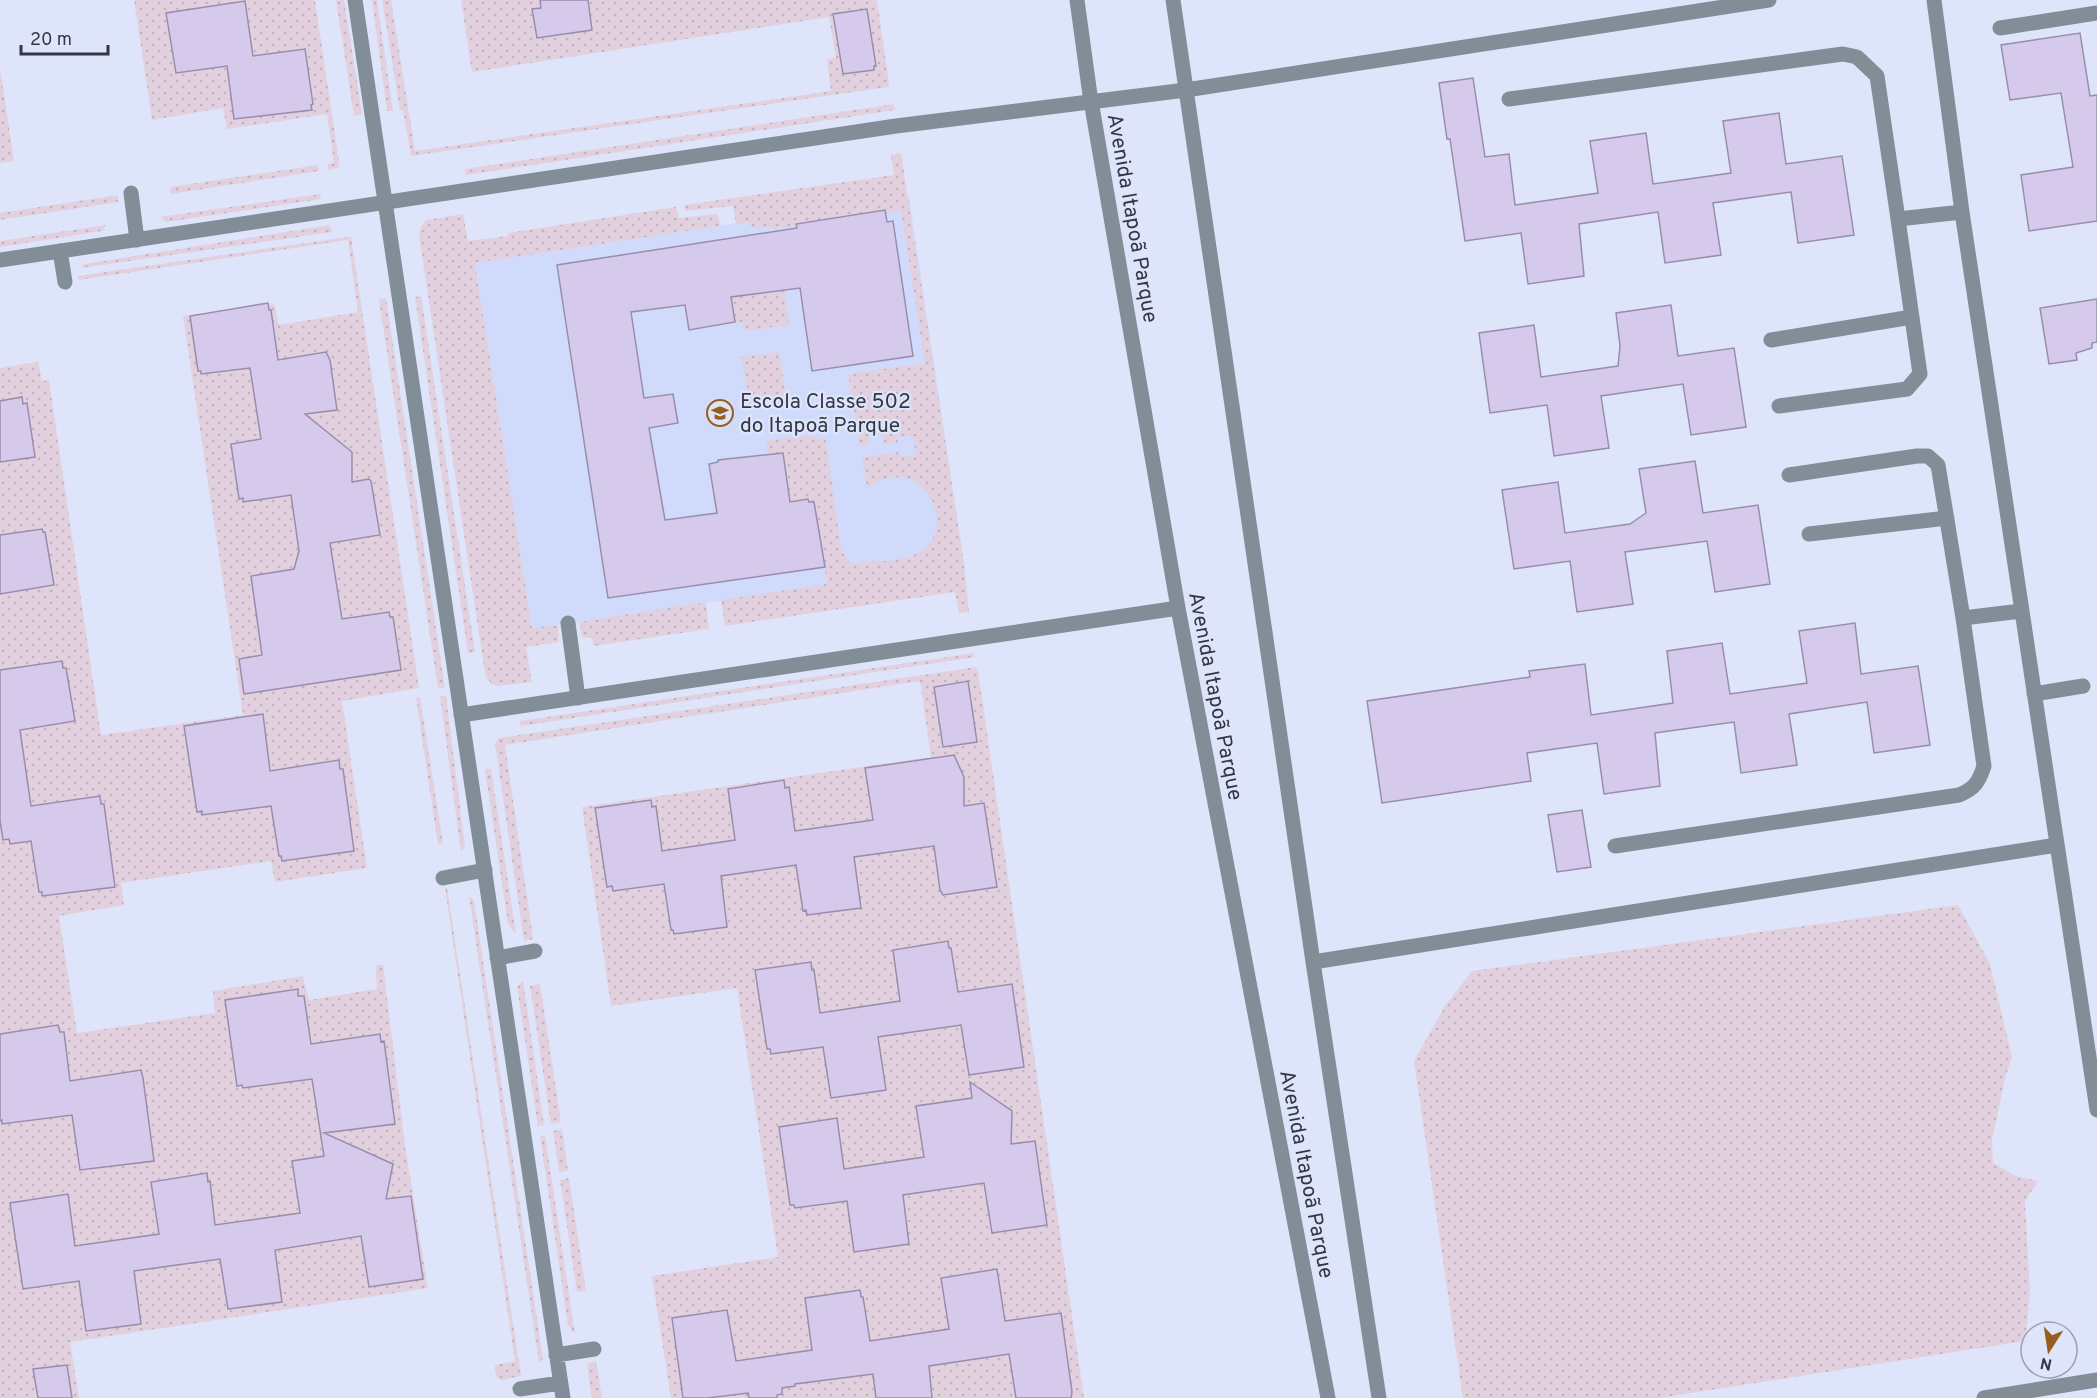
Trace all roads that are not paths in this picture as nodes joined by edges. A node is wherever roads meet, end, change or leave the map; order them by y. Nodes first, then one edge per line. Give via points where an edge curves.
1 (355, 0) edge
2 (1077, 0) edge
3 (1173, 0) edge
4 (1769, 0) edge
5 (1934, 0) edge
6 (2097, 13) edge
7 (2000, 28) dead end
8 (1186, 90) junction
9 (1509, 99) dead end
10 (1092, 102) junction
11 (131, 194) dead end
12 (385, 202) junction
13 (1962, 212) junction
14 (1898, 219) junction
15 (137, 240) junction
16 (60, 251) junction
17 (0, 260) edge
18 (65, 282) dead end
19 (1912, 317) junction
20 (1771, 340) dead end
21 (1779, 406) dead end
22 (1789, 474) dead end
23 (1947, 518) junction
24 (1809, 534) dead end
25 (1178, 608) junction
26 (2021, 611) junction
27 (1963, 618) junction
28 (568, 623) dead end
29 (2084, 686) dead end
30 (2034, 694) junction
31 (578, 698) junction
32 (461, 715) junction
33 (2057, 845) junction
34 (1615, 846) dead end
35 (484, 870) junction
36 (443, 878) dead end
37 (535, 951) dead end
38 (497, 958) junction
39 (1313, 962) junction
40 (2094, 1072) edge
41 (2097, 1110) edge
42 (594, 1349) dead end
43 (556, 1356) junction
44 (2097, 1380) edge
45 (520, 1389) dead end
46 (561, 1391) edge
47 (1328, 1398) edge
48 (1379, 1398) edge
49 (1984, 1398) edge

1 - 12 street
2 - 10 street, Avenida Itapoã Parque
3 - 8 street, Avenida Itapoã Parque
4 - 8 street
5 - 13 street
6 - 7 street
8 - 10 street
8 - 39 street, Avenida Itapoã Parque
9 - 14 street via 1843,54 1857,57 1877,76
10 - 12 street via 896,126
10 - 25 street, Avenida Itapoã Parque
11 - 15 street
12 - 15 street
12 - 32 street
13 - 14 street
13 - 26 street
14 - 19 street
15 - 16 street
16 - 17 street
16 - 18 street
19 - 20 street
19 - 21 street via 1920,374 1907,388
22 - 23 street via 1928,456 1938,465
23 - 24 street
23 - 27 street
25 - 31 street
25 - 47 street, Avenida Itapoã Parque
26 - 27 street
26 - 30 street
27 - 34 street via 1984,766 1971,790 1959,795
28 - 31 street
29 - 30 street
30 - 33 street
31 - 32 street
32 - 35 street
33 - 39 street
33 - 40 street
35 - 36 street
35 - 38 street
37 - 38 street
38 - 43 street
39 - 48 street, Avenida Itapoã Parque
40 - 41 street
42 - 43 street
43 - 46 street
44 - 49 street
45 - 46 street

